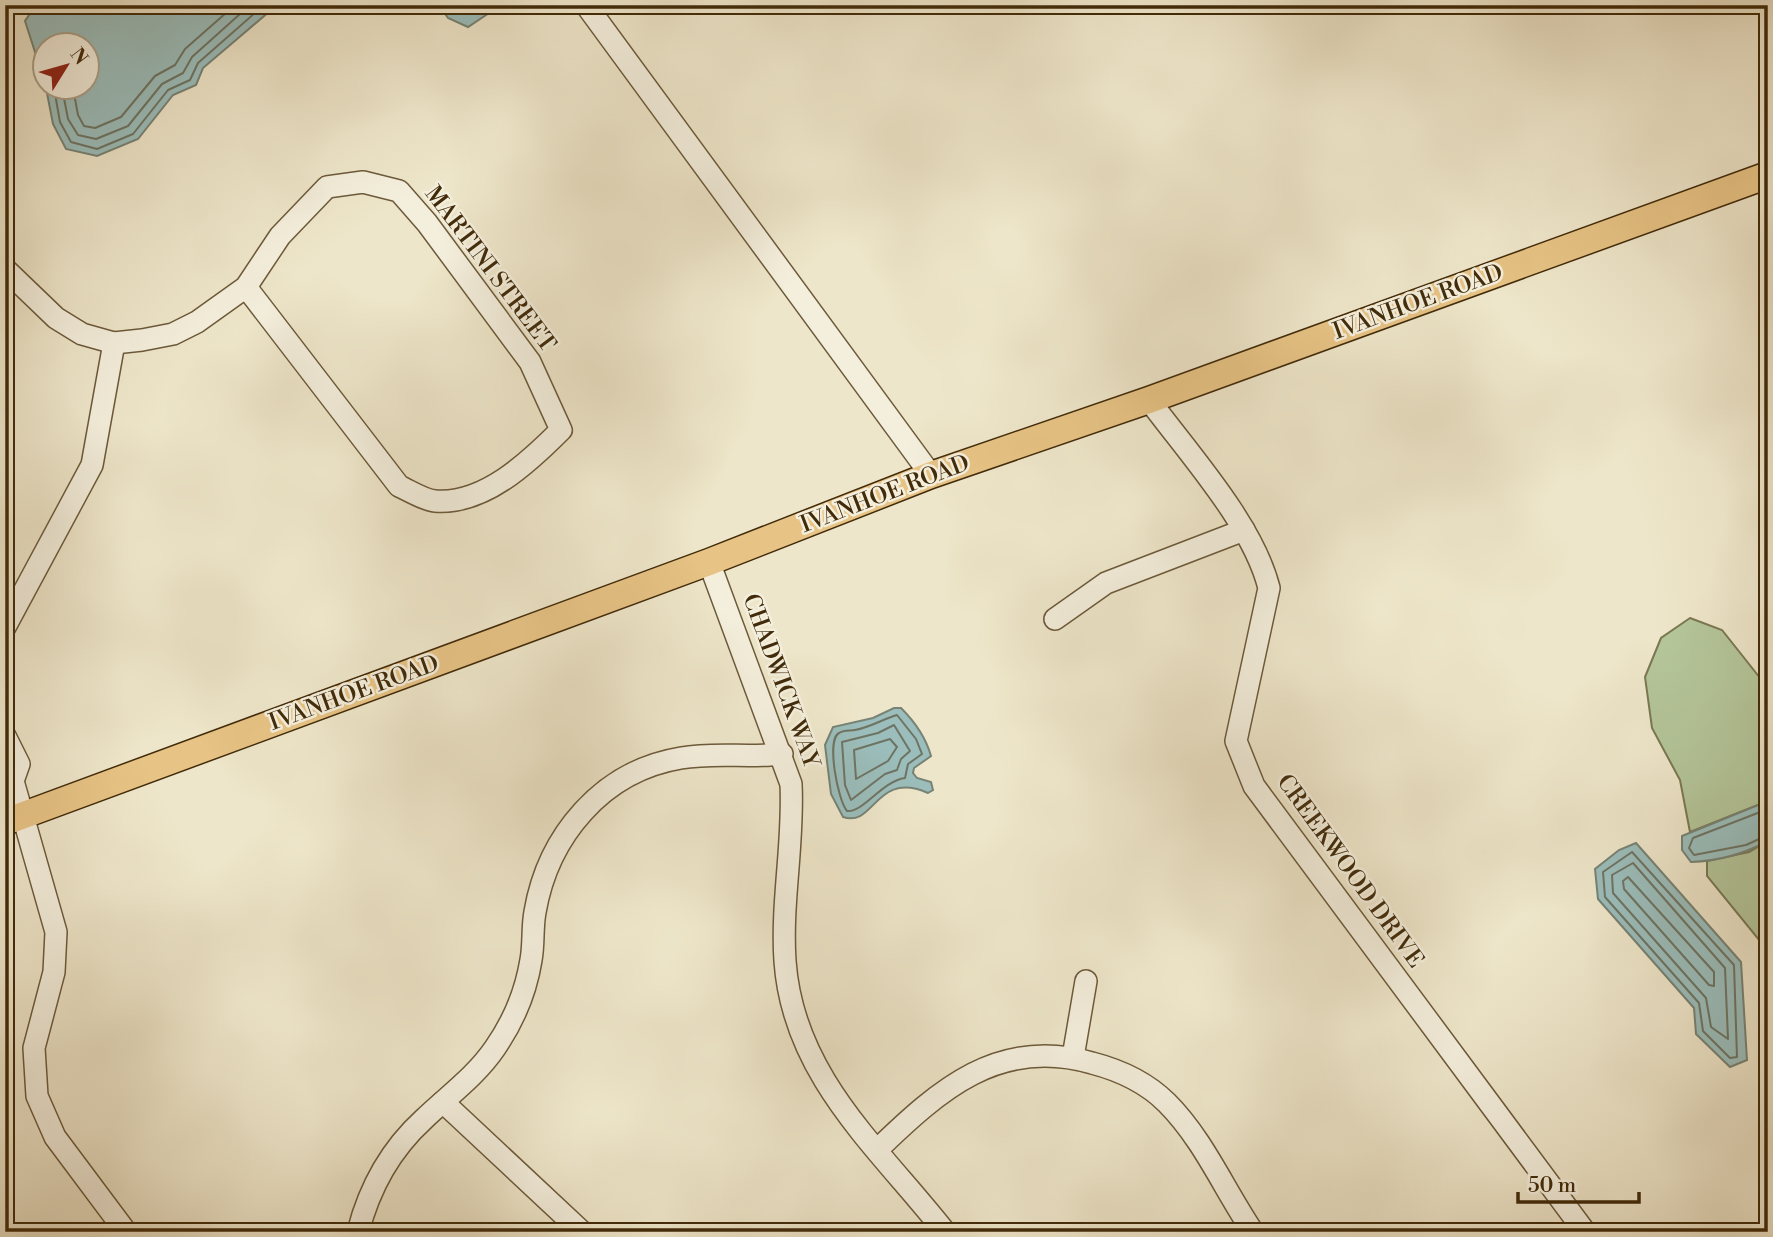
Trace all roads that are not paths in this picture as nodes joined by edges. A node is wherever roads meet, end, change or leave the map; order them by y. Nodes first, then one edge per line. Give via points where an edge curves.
1 (586, 5) edge
2 (1768, 175) edge
3 (5, 269) edge
4 (246, 287) junction
5 (114, 343) junction
6 (1149, 400) junction
7 (932, 475) junction
8 (1244, 530) junction
9 (709, 562) junction
10 (1055, 619) dead end
11 (5, 627) edge
12 (5, 736) edge
13 (782, 754) junction
14 (9, 777) edge
15 (14, 818) edge
16 (1086, 981) dead end
17 (1073, 1057) junction
18 (443, 1102) junction
19 (877, 1150) junction
20 (126, 1232) edge
21 (358, 1232) edge
22 (582, 1232) edge
23 (945, 1232) edge
24 (1253, 1232) edge
25 (1585, 1232) edge

1 - 7 street
2 - 6 main road, IVANHOE ROAD
3 - 5 street, MARTINI STREET via 57,318 82,334
4 - 4 street, MARTINI STREET via 399,486 433,501 468,498 532,459 561,430 530,362 399,191 363,182 327,187 280,236
4 - 5 street, MARTINI STREET via 173,334
5 - 11 street via 93,465
6 - 7 main road, IVANHOE ROAD
6 - 8 street, CREEKWOOD DRIVE
7 - 9 main road, IVANHOE ROAD
8 - 10 street via 1106,583
8 - 25 street, CREEKWOOD DRIVE via 1269,588 1236,741 1254,786
9 - 13 street, CHADWICK WAY
9 - 15 main road, IVANHOE ROAD
12 - 14 street via 19,764
13 - 18 street via 712,755 663,762 628,776 594,799 555,848 542,877 519,1005 476,1072
13 - 19 street, CHADWICK WAY via 791,784 793,817 785,929 791,1002 816,1068 848,1118
14 - 15 street
15 - 20 street via 56,932 54,972 34,1048 37,1096 55,1137
16 - 17 street
17 - 19 street via 1014,1058 984,1067 926,1103
17 - 24 street via 1131,1077 1168,1104 1193,1135
18 - 21 street via 395,1153 376,1181
18 - 22 street
19 - 23 street, CHADWICK WAY

